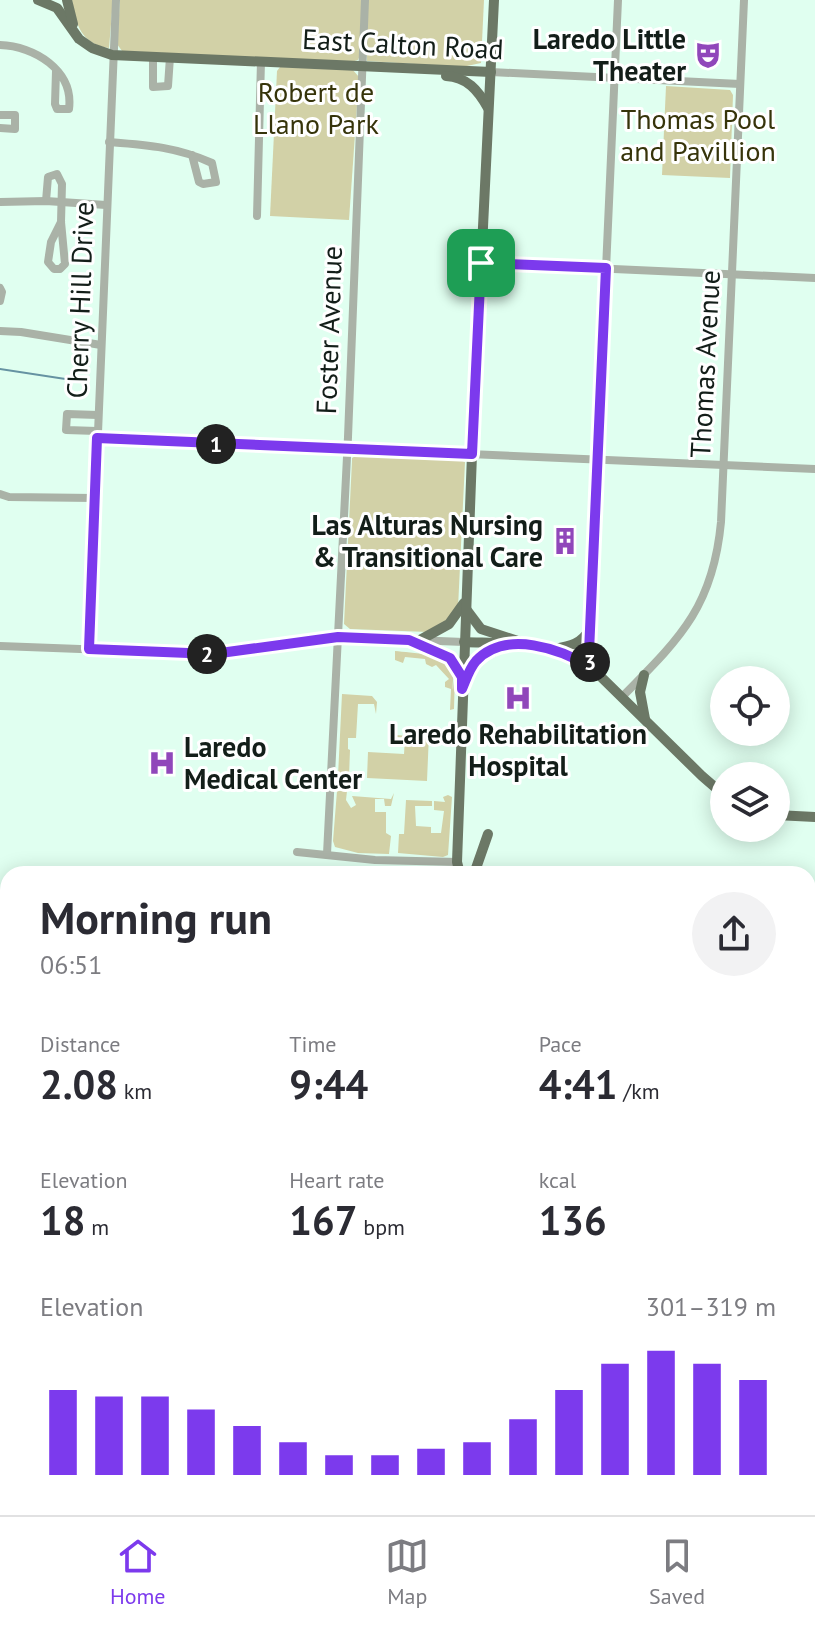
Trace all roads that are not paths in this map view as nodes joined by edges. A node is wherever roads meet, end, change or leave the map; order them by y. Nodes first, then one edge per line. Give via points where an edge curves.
1 (38, 0) edge
2 (116, 0) edge
3 (365, 0) edge
4 (494, 0) edge
5 (618, 0) edge
6 (744, 0) edge
7 (68, 1) edge
8 (55, 4) edge
9 (74, 30) junction
10 (0, 45) edge
11 (112, 55) junction
12 (153, 57) junction
13 (170, 57) junction
14 (261, 61) junction
15 (363, 66) junction
16 (401, 68) junction
17 (56, 71) dead end
18 (491, 72) junction
19 (614, 77) junction
20 (740, 84) junction
21 (489, 110) junction
22 (0, 115) edge
23 (0, 128) edge
24 (109, 142) junction
25 (192, 155) dead end
26 (46, 201) junction
27 (0, 202) edge
28 (62, 202) junction
29 (106, 205) junction
30 (257, 216) dead end
31 (61, 222) junction
32 (481, 263) junction
33 (606, 268) junction
34 (731, 274) junction
35 (815, 278) edge
36 (0, 288) edge
37 (0, 301) edge
38 (0, 331) edge
39 (101, 345) junction
40 (98, 415) junction
41 (97, 434) junction
42 (347, 449) junction
43 (472, 454) junction
44 (598, 459) junction
45 (723, 465) junction
46 (815, 469) edge
47 (0, 494) edge
48 (94, 498) junction
49 (465, 604) junction
50 (590, 629) junction
51 (338, 637) junction
52 (415, 640) junction
53 (464, 642) junction
54 (513, 644) junction
55 (530, 645) junction
56 (0, 646) edge
57 (89, 649) junction
58 (552, 650) junction
59 (592, 668) junction
60 (644, 675) junction
61 (462, 677) junction
62 (462, 689) junction
63 (622, 697) junction
64 (645, 719) junction
65 (710, 782) edge
66 (790, 816) edge
67 (815, 817) edge
68 (488, 834) dead end
69 (297, 852) dead end
70 (327, 854) junction
71 (457, 862) junction
72 (458, 866) edge
73 (477, 866) edge

1 - 8 main road, East Calton Road
2 - 11 street, Cherry Hill Drive
3 - 15 street, Foster Avenue
4 - 18 main road
5 - 19 street
6 - 20 street, Thomas Avenue
7 - 8 main road via 64,7
7 - 9 main road
8 - 9 main road, East Calton Road
9 - 11 main road, East Calton Road via 92,48
10 - 17 street via 32,51
11 - 12 main road, East Calton Road
11 - 24 street, Cherry Hill Drive
12 - 13 main road, East Calton Road
12 - 13 street via 153,87 168,86
13 - 14 main road, East Calton Road
14 - 15 main road, East Calton Road
14 - 30 street
15 - 16 main road, East Calton Road
15 - 42 street, Foster Avenue
16 - 18 main road, East Calton Road
16 - 21 main road via 464,79
18 - 19 street, East Calton Road
18 - 21 main road
19 - 20 street, East Calton Road
19 - 33 street
20 - 34 street, Thomas Avenue
21 - 32 main road
22 - 23 street via 15,115 15,129
24 - 25 street
24 - 29 street, Cherry Hill Drive
26 - 27 street
26 - 28 street
26 - 28 street via 48,177 57,174
28 - 29 street
28 - 31 street
29 - 39 street, Cherry Hill Drive
31 - 31 street via 48,262 54,269 65,264
32 - 33 street
32 - 43 main road
33 - 34 street
33 - 44 street
34 - 35 street
34 - 45 street, Thomas Avenue
36 - 37 street
38 - 39 street
39 - 40 street, Cherry Hill Drive
40 - 41 street, Cherry Hill Drive
40 - 41 street via 67,414 66,430
41 - 42 street
41 - 48 street, Cherry Hill Drive
42 - 43 street
42 - 51 street, Foster Avenue
43 - 44 street
43 - 49 main road
44 - 45 street
44 - 50 street
45 - 46 street
45 - 60 street, Thomas Avenue via 717,558 704,598 677,640
47 - 48 street
48 - 57 street, Cherry Hill Drive
49 - 52 main road via 449,624
49 - 53 main road
49 - 55 main road via 481,629
50 - 58 main road via 577,643
50 - 59 main road
51 - 52 street
51 - 57 street via 213,654
51 - 70 street, Foster Avenue
52 - 53 street
52 - 61 main road via 448,656
53 - 54 main road
53 - 61 main road
54 - 55 main road
54 - 62 main road via 478,659
55 - 58 main road
56 - 57 street
58 - 59 main road
59 - 63 main road
60 - 63 street, Thomas Avenue
60 - 64 main road via 640,692
61 - 62 main road
62 - 71 main road
63 - 64 main road
64 - 65 main road
66 - 67 main road
68 - 73 main road
69 - 70 street
70 - 71 street
71 - 72 main road

